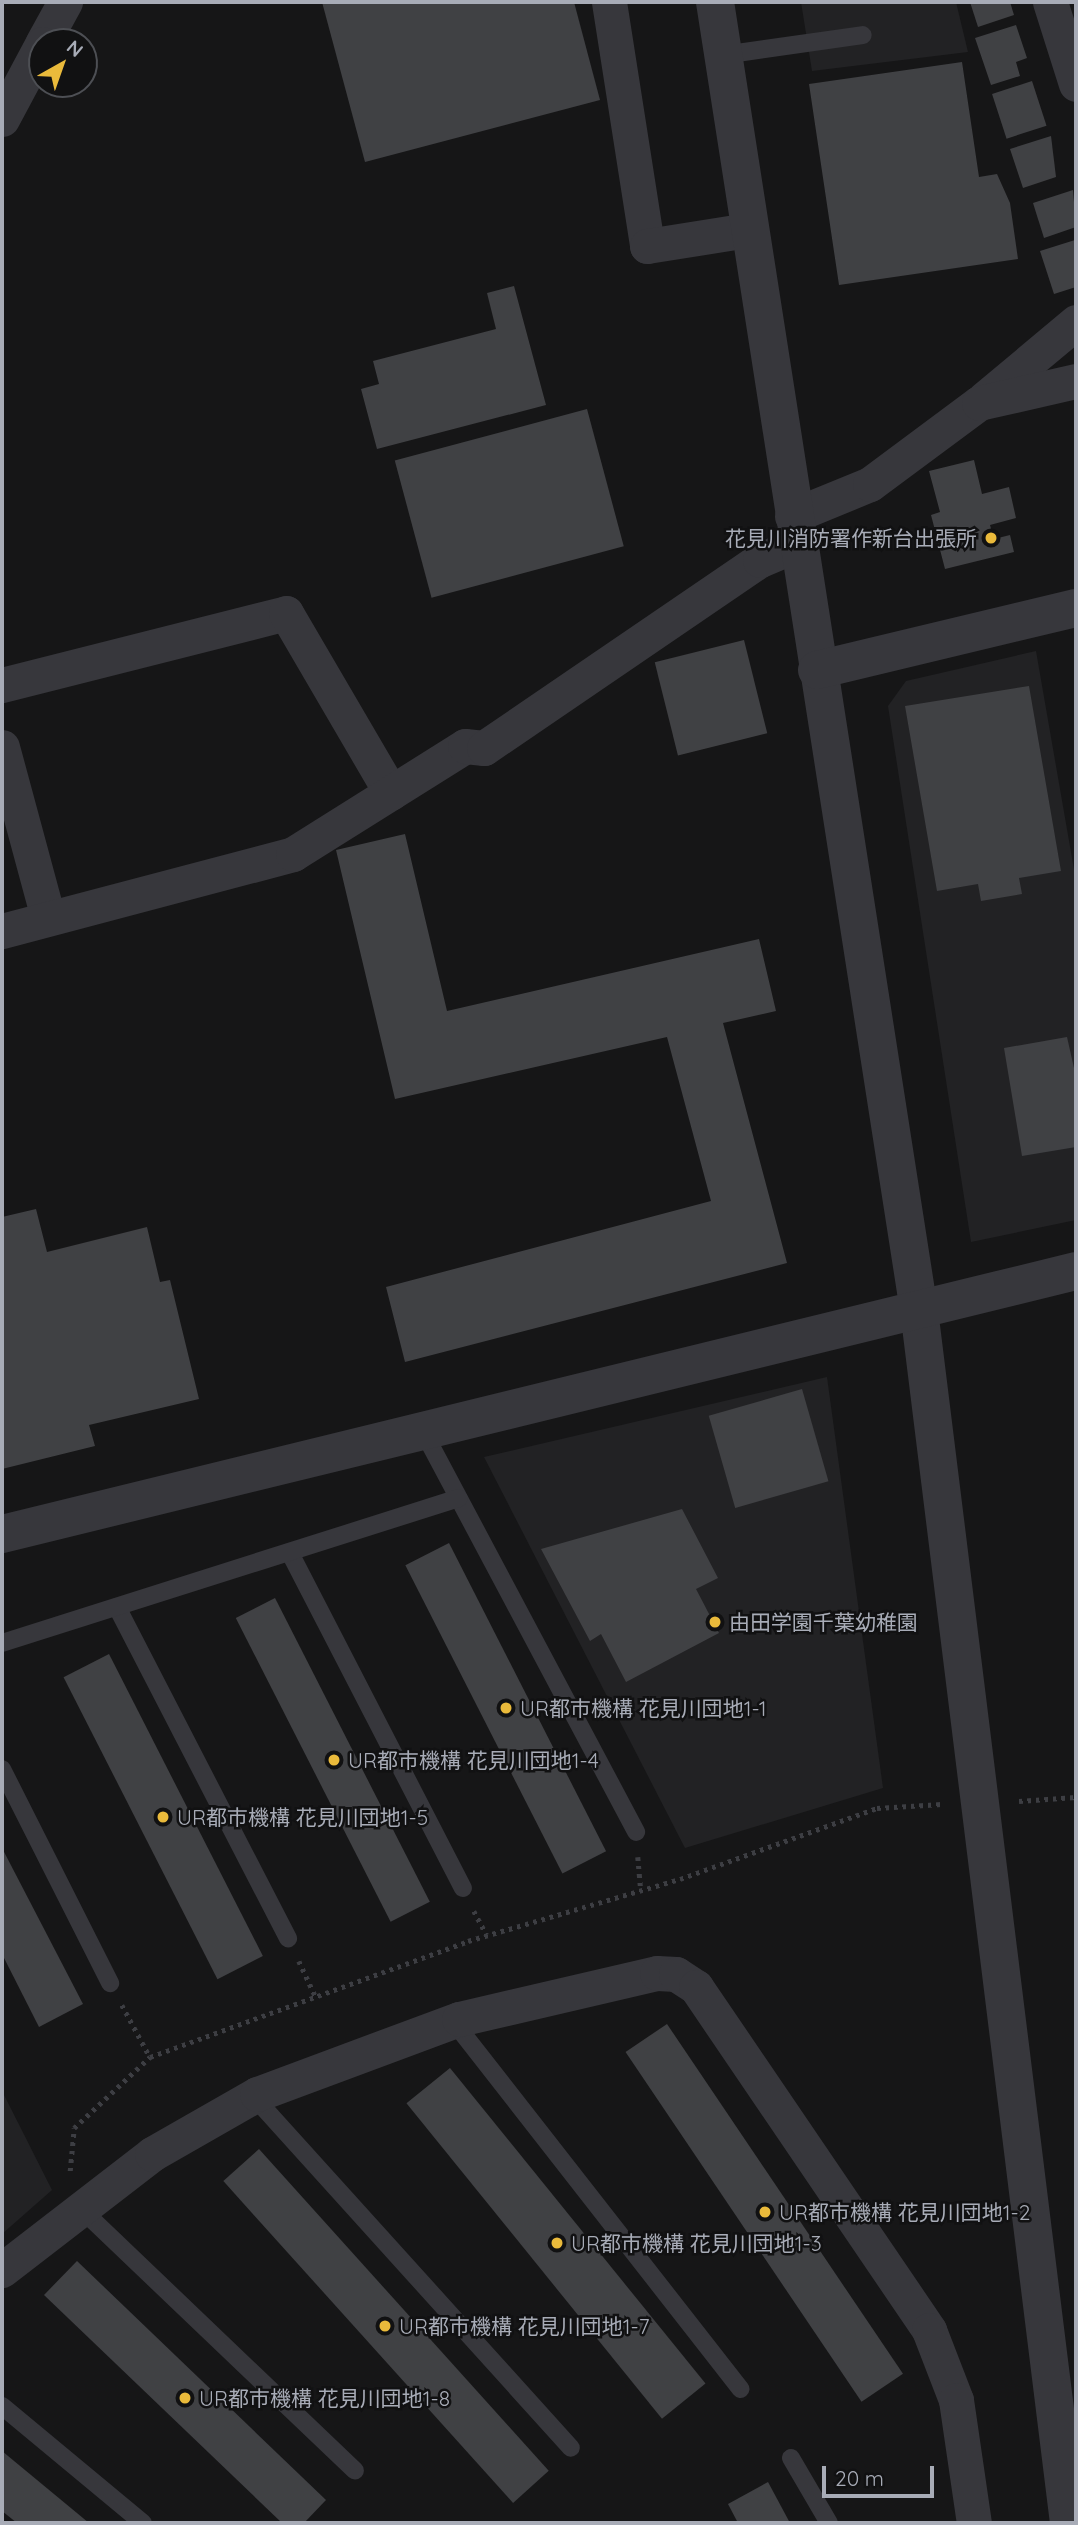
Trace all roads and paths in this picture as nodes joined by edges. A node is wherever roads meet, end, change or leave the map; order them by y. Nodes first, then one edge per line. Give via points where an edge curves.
1 (65, 2) edge
2 (609, 2) edge
3 (715, 2) edge
4 (1050, 2) edge
5 (51, 28) edge
6 (863, 35) dead end
7 (723, 55) junction
8 (28, 71) edge
9 (1076, 84) edge
10 (2, 119) edge
11 (748, 230) junction
12 (1076, 322) edge
13 (1076, 381) edge
14 (979, 403) junction
15 (795, 530) junction
16 (1076, 608) edge
17 (817, 670) junction
18 (2, 685) edge
19 (2, 747) edge
20 (391, 793) junction
21 (48, 918) junction
22 (2, 931) edge
23 (1076, 1271) edge
24 (919, 1310) junction
25 (423, 1431) junction
26 (459, 1498) junction
27 (2, 1534) edge
28 (290, 1553) junction
29 (117, 1607) junction
30 (2, 1643) edge
31 (2, 1769) edge
32 (1076, 1797) edge
33 (1016, 1802) dead end
34 (947, 1803) dead end
35 (636, 1832) dead end
36 (463, 1888) dead end
37 (288, 1938) joint
38 (110, 1983) joint
39 (316, 1997) junction
40 (453, 2021) junction
41 (150, 2057) junction
42 (253, 2096) junction
43 (74, 2191) junction
44 (2, 2270) edge
45 (741, 2389) dead end
46 (2, 2406) edge
47 (571, 2448) dead end
48 (791, 2458) dead end
49 (355, 2472) dead end
50 (143, 2523) edge
51 (829, 2523) edge
52 (974, 2523) edge
53 (1069, 2523) edge

1 - 5 street
2 - 11 street via 647,246
3 - 7 street
4 - 9 street
6 - 7 lane
7 - 11 street
8 - 10 street
11 - 15 street
12 - 14 street
13 - 14 street
14 - 15 street via 870,484
15 - 17 street
15 - 20 street via 760,560 484,748 465,746
16 - 17 street
17 - 24 street
18 - 20 street via 286,613
19 - 21 street
20 - 21 street via 293,854
21 - 22 street
23 - 24 street
24 - 25 street
24 - 53 street
25 - 26 lane
25 - 27 street
26 - 28 lane
26 - 35 lane
28 - 29 lane
28 - 36 lane
29 - 30 lane
29 - 37 lane
31 - 38 lane
32 - 33 path
34 - 39 path via 877,1808
37 - 39 path
38 - 41 path
39 - 41 path
40 - 42 street via 346,2056
40 - 45 lane
40 - 52 street via 657,1973 676,1975 696,1987 929,2330 956,2400
41 - 43 path via 74,2128
42 - 43 street via 152,2154
42 - 47 lane
43 - 44 street
43 - 49 lane
46 - 50 lane
48 - 51 lane

